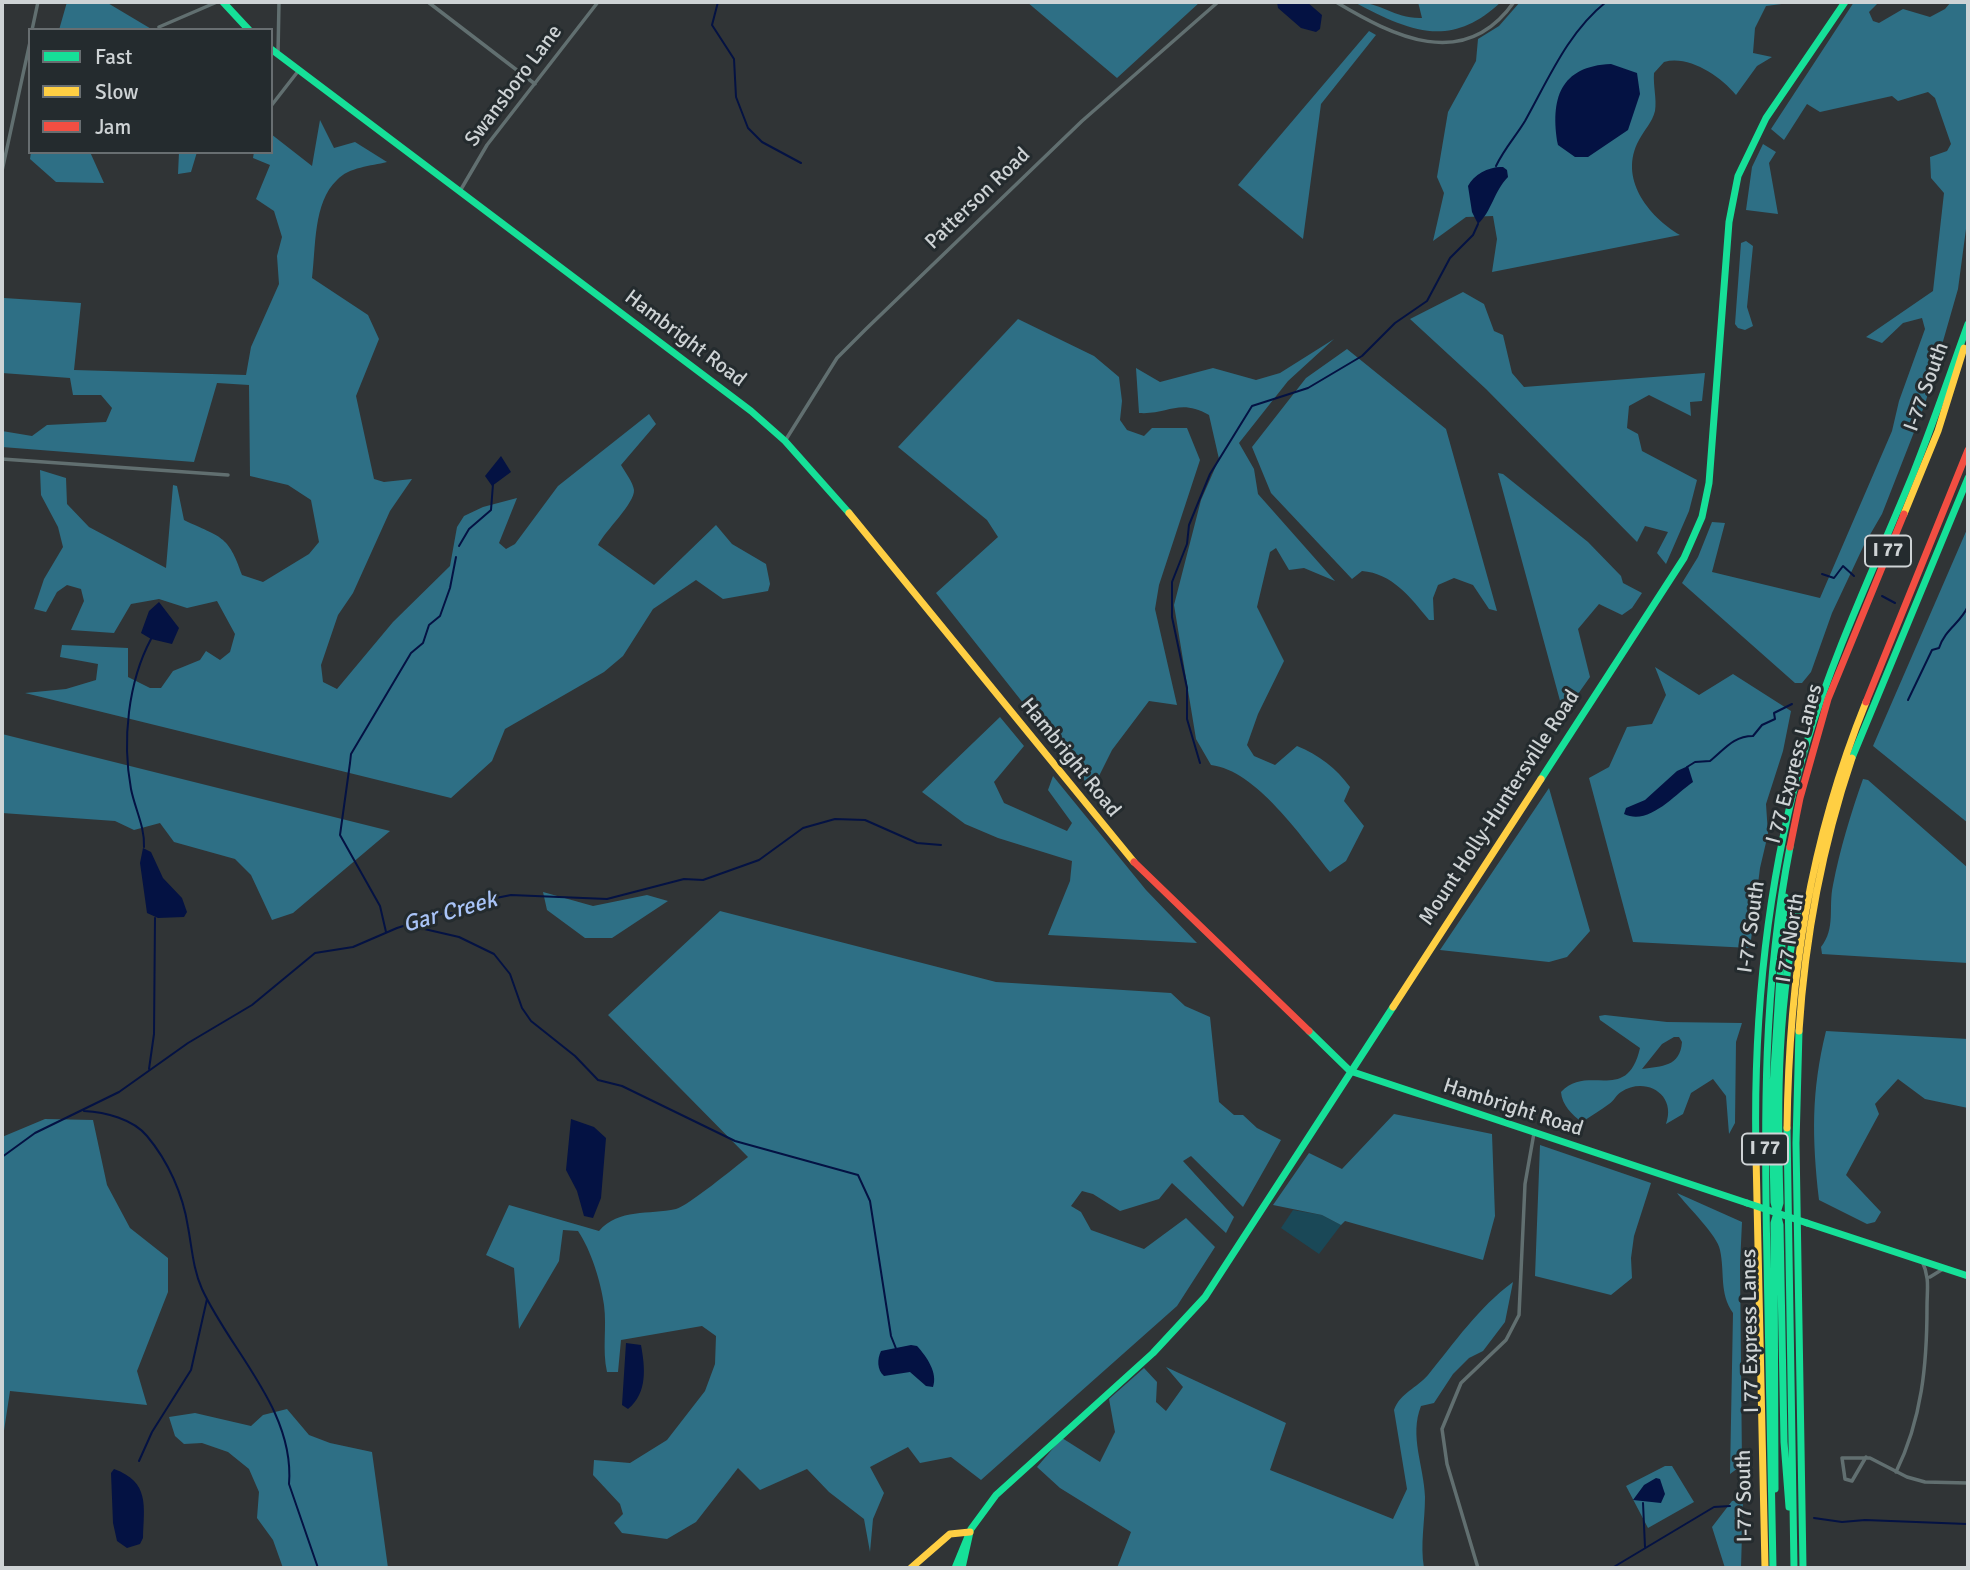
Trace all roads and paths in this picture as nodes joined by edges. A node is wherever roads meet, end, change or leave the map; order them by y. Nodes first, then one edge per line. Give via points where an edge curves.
1 (38, 2) edge
2 (216, 2) edge
3 (223, 2) edge
4 (279, 2) edge
5 (428, 2) edge
6 (598, 2) edge
7 (1218, 2) edge
8 (1336, 2) edge
9 (1514, 2) edge
10 (1845, 2) edge
11 (159, 27) dead end
12 (32, 28) edge
13 (247, 28) edge
14 (28, 51) edge
15 (274, 51) edge
16 (299, 70) junction
17 (535, 84) junction
18 (273, 103) edge
19 (2, 171) edge
20 (460, 191) junction
21 (1968, 326) edge
22 (785, 441) junction
23 (1968, 450) edge
24 (2, 459) edge
25 (228, 475) dead end
26 (1968, 478) edge
27 (1789, 848) junction
28 (1816, 850) junction
29 (1350, 1071) junction
30 (1534, 1133) junction
31 (1777, 1196) junction
32 (1777, 1213) junction
33 (1922, 1261) junction
34 (1945, 1268) junction
35 (1968, 1276) edge
36 (1930, 1277) junction
37 (1777, 1446) junction
38 (1866, 1457) junction
39 (1789, 1465) junction
40 (1896, 1472) junction
41 (1968, 1483) edge
42 (970, 1532) junction
43 (911, 1568) edge
44 (956, 1568) edge
45 (962, 1568) edge
46 (1478, 1568) edge
47 (1762, 1568) edge
48 (1773, 1568) edge
49 (1794, 1568) edge
50 (1803, 1568) edge

1 - 12 street
2 - 11 street
3 - 13 main road
4 - 15 street
5 - 17 street
6 - 17 street, Swansboro Lane
7 - 22 street, Patterson Road via 1082,121 866,329 830,368
8 - 9 street via 1398,36 1436,42 1460,39 1484,28
10 - 29 main road, Mount Holly-Huntersville Road via 1765,120 1738,176 1729,222 1709,483 1692,541
14 - 19 street
15 - 16 main road, Hambright Road
16 - 18 street
16 - 20 main road, Hambright Road
17 - 20 street, Swansboro Lane via 487,145
20 - 22 main road, Hambright Road
21 - 27 main road, I 77 Express Lanes / I 77 via 1938,431 1828,699
21 - 47 main road, I-77 South / I 77 via 1922,453 1830,673 1799,771 1777,872 1756,1078
22 - 29 main road, Hambright Road via 832,492 1131,859
23 - 28 main road, I 77 Express Lanes / I 77 via 1935,540 1854,727
24 - 25 street
26 - 50 main road, I 77 North / I 77 via 1852,754 1827,839 1809,927 1794,1102
27 - 31 main road via 1774,1040
27 - 37 main road, I 77 Express Lanes / I 77 via 1773,950 1765,1053
28 - 31 main road via 1794,926 1784,989
28 - 39 main road, I 77 Express Lanes / I 77 via 1797,952 1787,1054
29 - 30 main road, Hambright Road
29 - 42 main road, Mount Holly-Huntersville Road via 1194,1311 1001,1488
30 - 32 main road, Hambright Road, bridge
30 - 46 street via 1525,1184 1519,1315 1506,1340 1461,1383 1442,1429 1447,1464
31 - 32 main road
32 - 33 main road, Hambright Road, bridge
32 - 37 main road
33 - 34 main road, Hambright Road
33 - 36 street
34 - 35 main road, Hambright Road
34 - 36 street
36 - 40 street via 1925,1378
37 - 39 main road
37 - 48 main road, I 77 Express Lanes / I 77
38 - 38 street via 1842,1458 1845,1479 1852,1480
38 - 40 street
39 - 49 main road, I 77 Express Lanes / I 77
40 - 41 street via 1925,1482
42 - 43 main road via 950,1534
42 - 44 main road, Mount Holly-Huntersville Road
42 - 45 main road, Mount Holly-Huntersville Road

